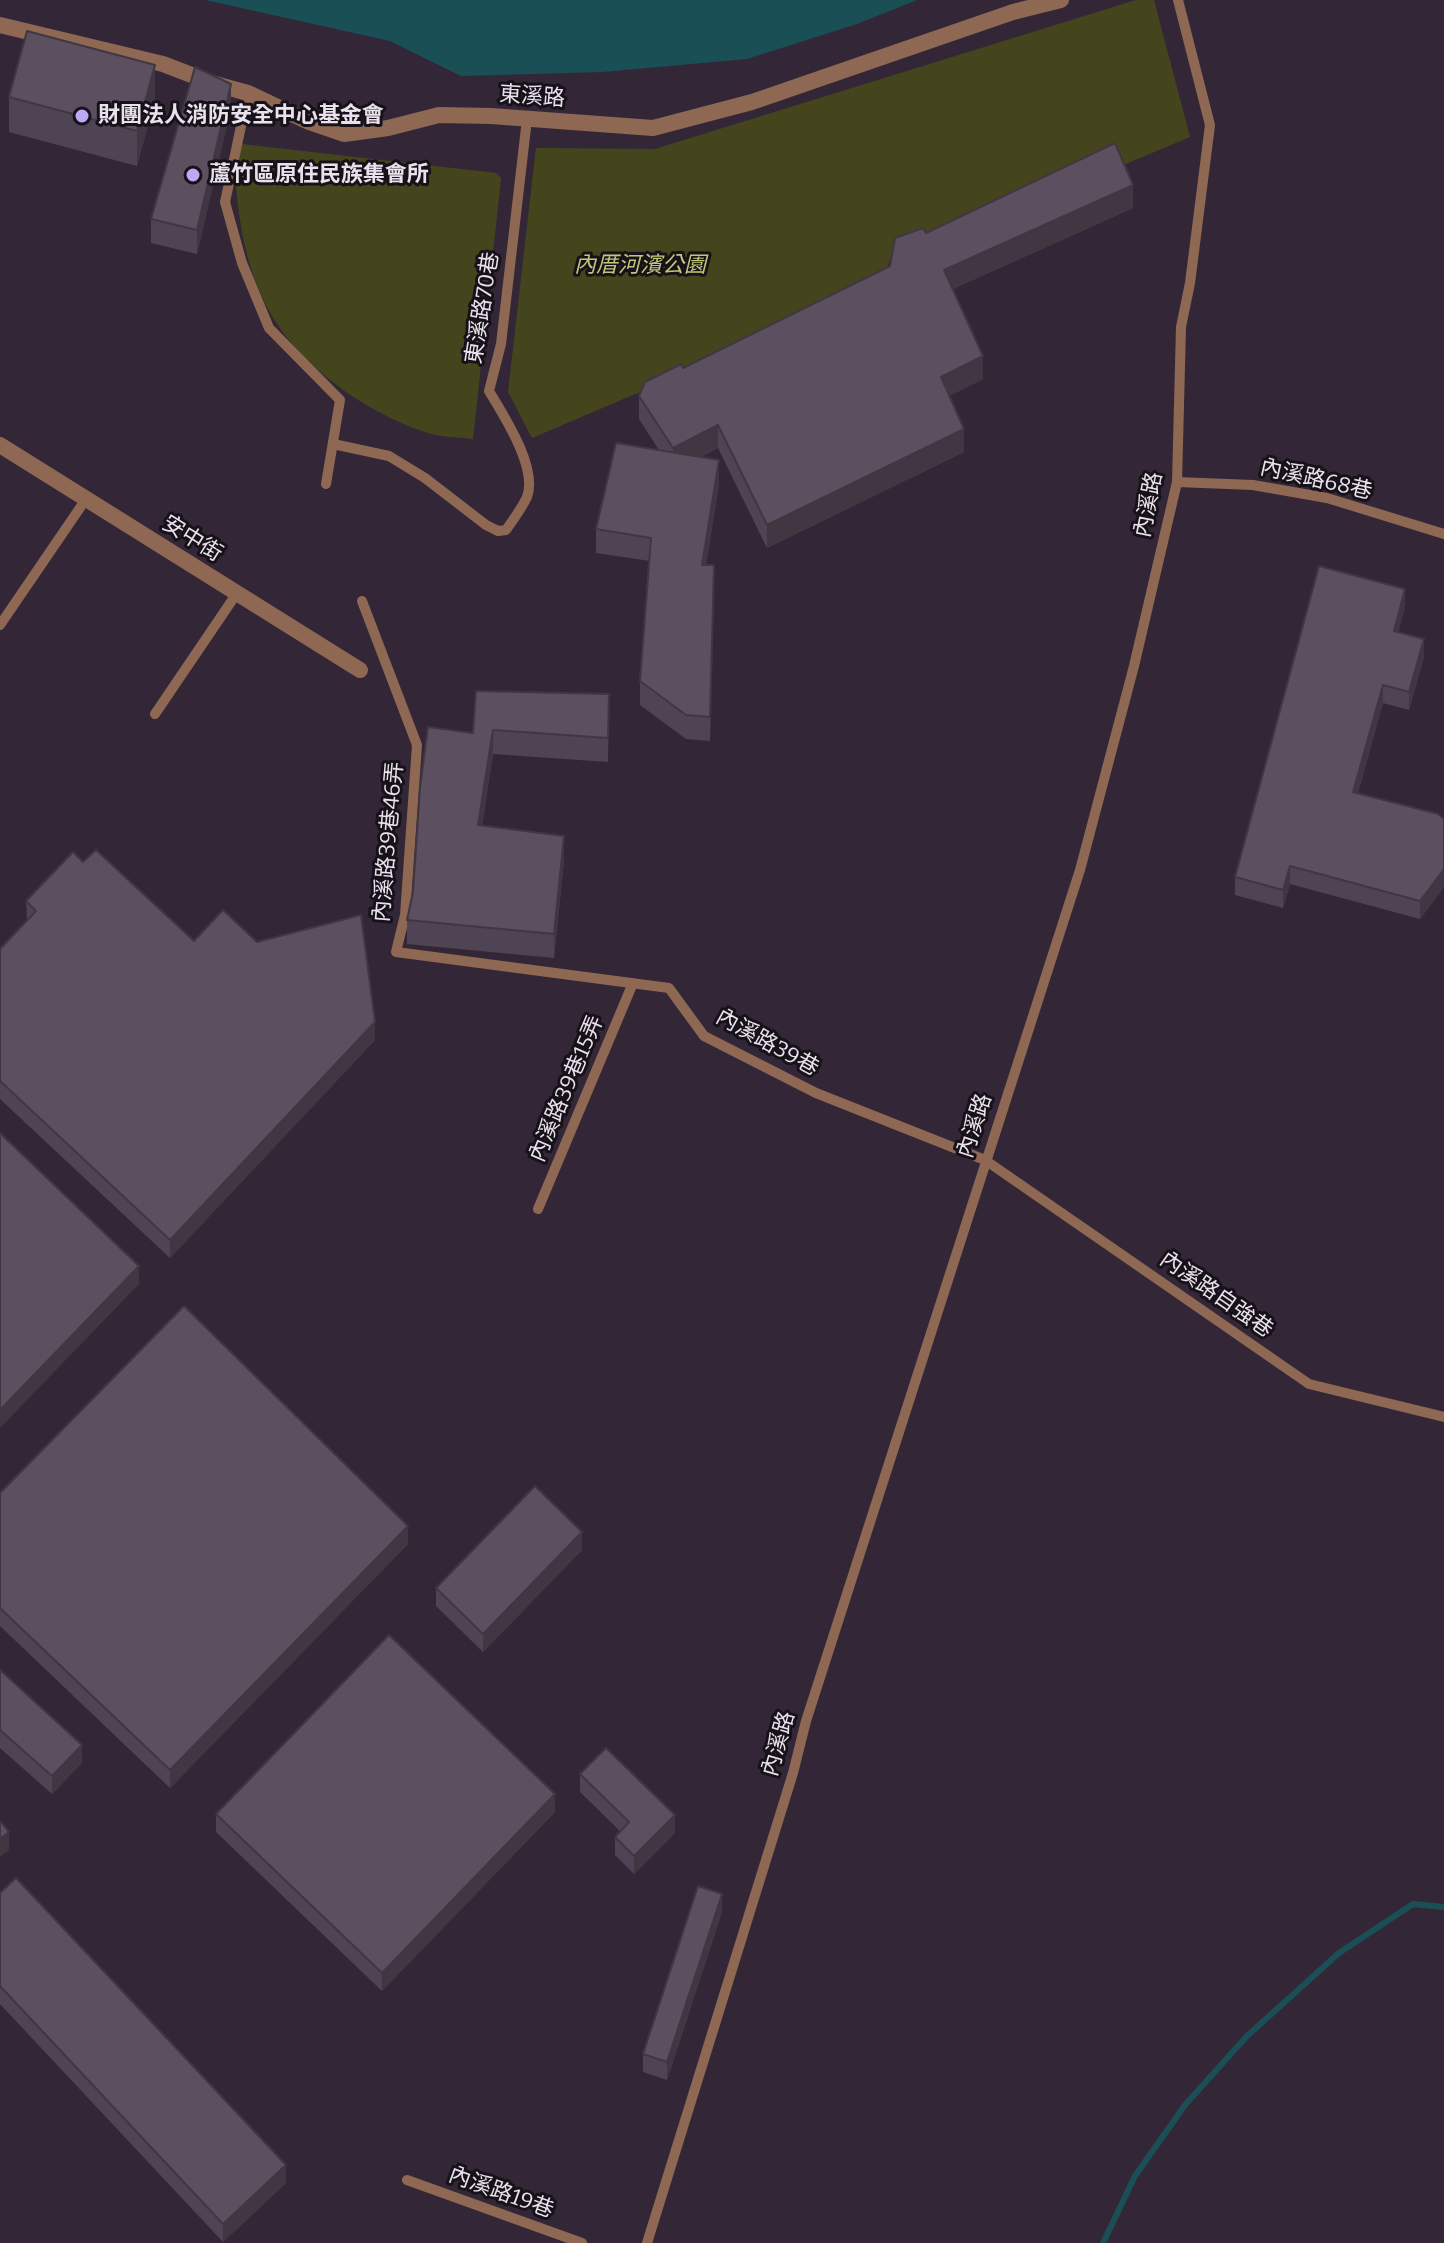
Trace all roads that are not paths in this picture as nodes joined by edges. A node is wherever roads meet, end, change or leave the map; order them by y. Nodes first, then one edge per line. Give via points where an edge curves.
1 (1061, 0) edge
2 (1178, 0) edge
3 (0, 25) edge
4 (248, 93) junction
5 (527, 119) junction
6 (333, 444) junction
7 (0, 445) edge
8 (1177, 482) junction
9 (326, 484) dead end
10 (86, 499) junction
11 (1444, 534) edge
12 (237, 593) junction
13 (362, 601) dead end
14 (0, 625) edge
15 (360, 670) dead end
16 (155, 714) dead end
17 (396, 952) joint
18 (633, 983) junction
19 (985, 1160) junction
20 (538, 1209) dead end
21 (1444, 1417) edge
22 (407, 2180) dead end
23 (582, 2243) edge
24 (647, 2243) edge

1 - 5 street, 東溪路 via 752,102 653,128
2 - 8 lane, 內溪路 via 1210,125 1181,327
3 - 4 street, 東溪路 via 163,64
4 - 5 street, 東溪路 via 344,134 439,115
4 - 6 lane via 225,202 242,263 269,328 340,400
5 - 6 lane, 東溪路70巷 via 501,344 489,391 524,460 530,481 526,498 506,530 498,531 389,456
6 - 9 lane
7 - 10 street, 安中街
8 - 11 lane, 內溪路68巷 via 1253,485 1327,498
8 - 19 lane, 內溪路 via 1080,870
10 - 12 street, 安中街
10 - 14 lane
12 - 15 street, 安中街
12 - 16 lane
13 - 17 lane, 內溪路39巷46弄 via 417,745 405,915
17 - 18 lane, 內溪路39巷
18 - 19 lane, 內溪路39巷 via 669,988 704,1036 816,1093
18 - 20 lane, 內溪路39巷15弄
19 - 21 lane, 內溪路自強巷 via 1309,1384
19 - 24 lane, 內溪路
22 - 23 lane, 內溪路19巷

